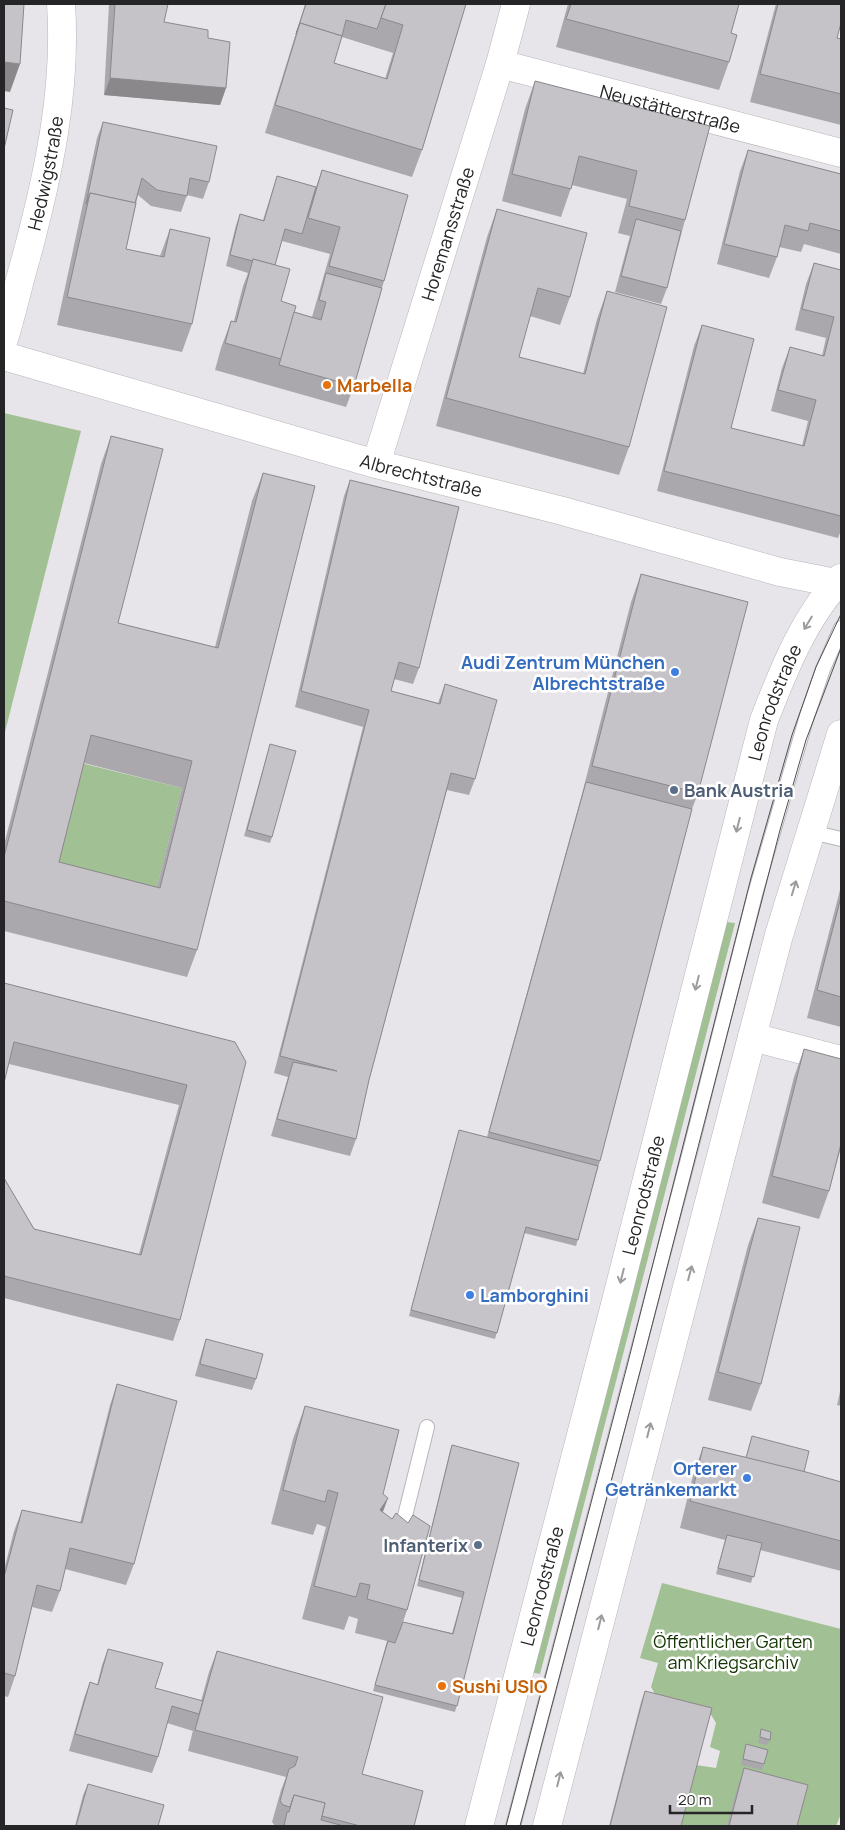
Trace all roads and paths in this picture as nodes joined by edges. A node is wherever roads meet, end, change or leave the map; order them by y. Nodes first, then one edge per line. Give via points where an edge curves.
1 (61, 4) edge
2 (516, 4) edge
3 (500, 64) junction
4 (841, 153) edge
5 (4, 339) edge
6 (4, 356) edge
7 (376, 464) junction
8 (839, 582) edge
9 (841, 628) edge
10 (841, 734) edge
11 (811, 832) junction
12 (841, 840) edge
13 (752, 1037) junction
14 (841, 1060) edge
15 (427, 1427) dead end
16 (402, 1528) edge
17 (479, 1826) edge
18 (513, 1826) edge
19 (547, 1826) edge

1 - 5 main road, Hedwigstraße via 63,26 58,107 49,164
2 - 3 main road, Horemansstraße
3 - 4 main road, Neustätterstraße
3 - 7 main road, Horemansstraße
6 - 7 main road, Albrechtstraße
7 - 8 main road, Albrechtstraße via 559,510 780,572
8 -> 17 main road, Leonrodstraße via 810,620 788,658 764,720
9 - 18 lane via 807,716 755,894
10 - 11 main road
11 - 12 lane
13 -> 11 main road
13 - 14 main road
19 -> 13 main road
15 - 16 lane

